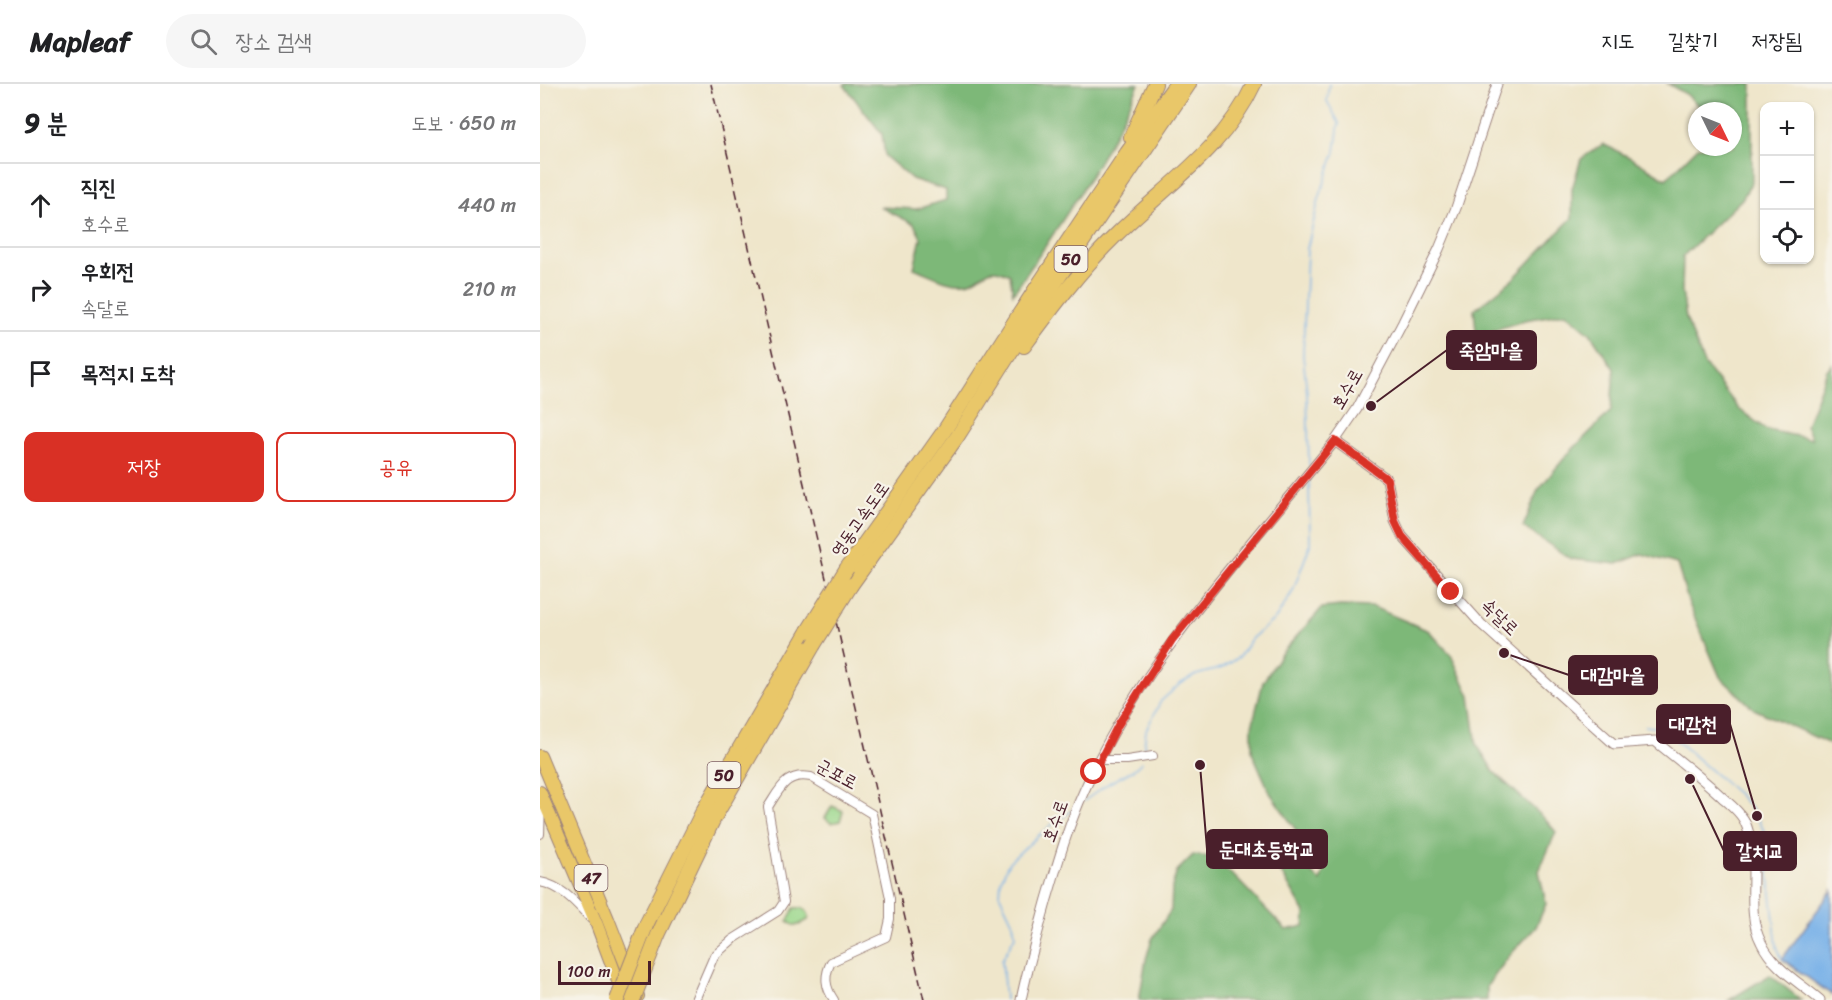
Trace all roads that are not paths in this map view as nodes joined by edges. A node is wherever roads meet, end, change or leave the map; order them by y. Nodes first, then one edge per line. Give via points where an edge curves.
1 (1155, 84) edge
2 (1176, 84) edge
3 (1189, 84) edge
4 (1254, 84) edge
5 (1497, 84) edge
6 (1112, 175) junction
7 (957, 437) junction
8 (1335, 441) junction
9 (540, 756) edge
10 (1154, 756) dead end
11 (1100, 760) junction
12 (540, 793) edge
13 (540, 834) edge
14 (540, 882) edge
15 (597, 925) junction
16 (617, 1000) edge
17 (625, 1000) edge
18 (633, 1000) edge
19 (640, 1000) edge
20 (695, 1000) edge
21 (834, 1000) edge
22 (1021, 1000) edge
23 (1820, 1000) edge

1 - 6 highway
2 - 6 highway, 영동고속도로 / 50
3 - 7 highway, 영동고속도로 / 50 via 1046,296
4 - 7 highway via 1223,134 1122,228 1080,275
5 - 8 street, 호수로 via 1440,249 1357,409
6 - 16 highway, 영동고속도로 / 50, bridge via 945,431 847,568 808,631 703,811 647,923
7 - 18 highway, 영동고속도로 / 50, bridge via 851,585 813,646 713,820 658,935
8 - 11 street, 호수로 via 1172,640
8 - 23 street, 속달로 via 1387,479 1402,536 1496,638 1614,744 1655,741 1711,786 1743,818 1753,851 1754,919 1760,942 1783,971
9 - 19 main road, 47
10 - 11 street
11 - 22 street, 호수로 via 1070,825
12 - 13 street
12 - 15 main road, 47
14 - 15 street via 566,893
15 - 17 main road, 47
20 - 21 street, 군포로 via 714,956 784,902 768,807 793,776 811,777 872,814 890,898 886,937 831,962 826,970 825,982

